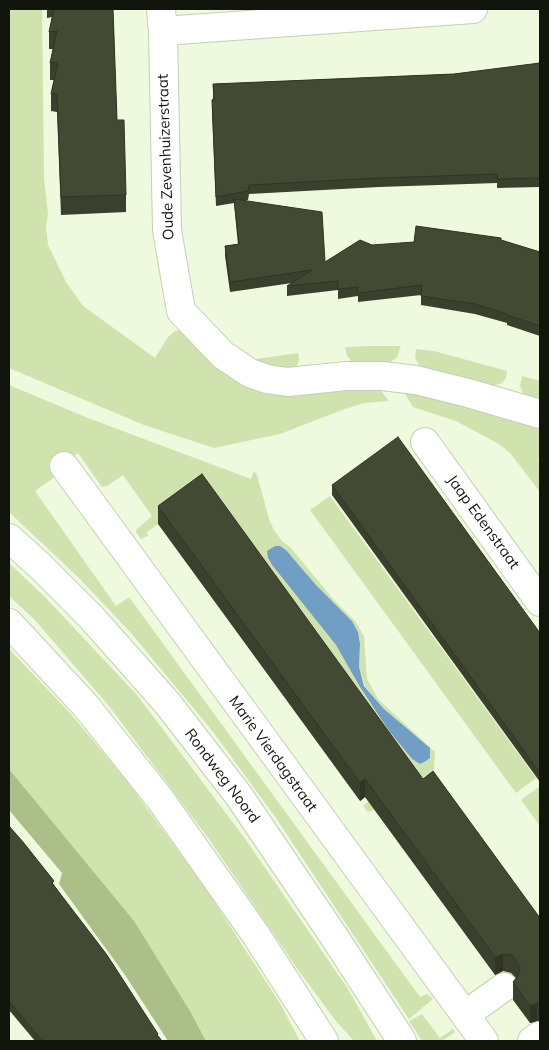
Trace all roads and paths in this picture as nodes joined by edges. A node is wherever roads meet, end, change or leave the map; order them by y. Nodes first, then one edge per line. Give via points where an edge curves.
1 (473, 9) edge
2 (162, 20) edge
3 (540, 414) edge
4 (425, 442) dead end
5 (64, 466) dead end
6 (9, 538) edge
7 (540, 602) edge
8 (9, 623) edge
9 (504, 987) dead end
10 (465, 1015) junction
11 (324, 1041) edge
12 (402, 1041) edge
13 (484, 1041) edge

1 - 2 street
2 - 3 street, Oude Zevenhuizerstraat via 167,230 181,311 224,355 250,373 267,379 288,382 382,376 416,380
4 - 7 street, Jaap Edenstraat
5 - 10 street, Marie Vierdagstraat
6 - 12 street, Rondweg Noord via 92,618 168,704 238,796
8 - 11 street via 85,704 160,799 256,935
9 - 10 street
10 - 13 street, Marie Vierdagstraat

